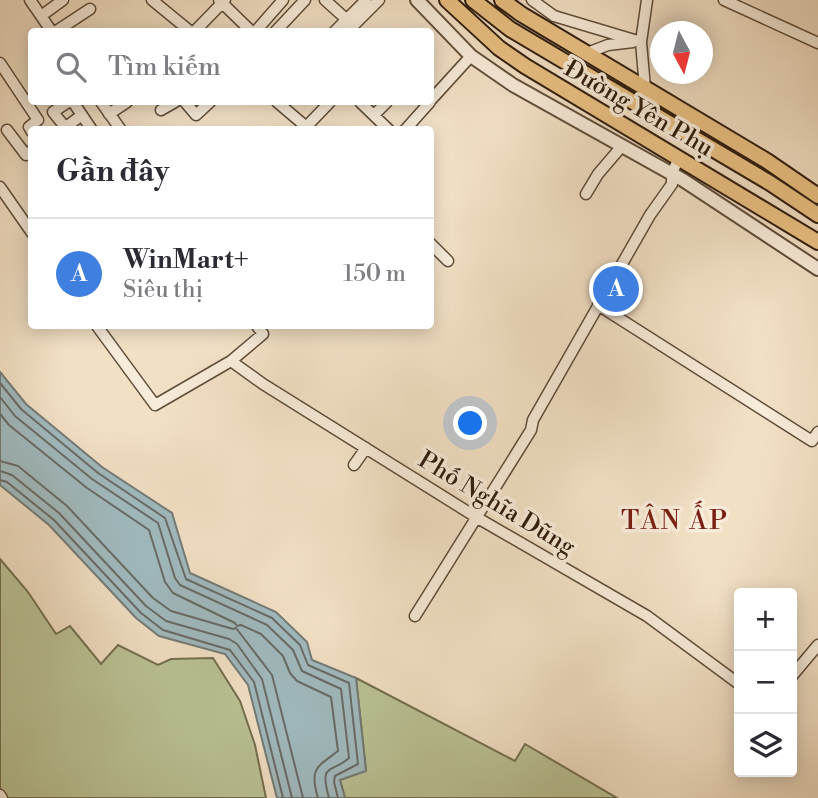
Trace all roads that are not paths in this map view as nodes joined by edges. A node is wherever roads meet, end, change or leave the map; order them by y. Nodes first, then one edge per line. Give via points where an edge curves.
1 (30, 0) edge
2 (63, 0) edge
3 (152, 0) edge
4 (283, 0) edge
5 (305, 0) edge
6 (325, 0) edge
7 (366, 0) edge
8 (379, 0) edge
9 (416, 0) edge
10 (447, 0) edge
11 (473, 0) edge
12 (502, 0) edge
13 (532, 0) edge
14 (647, 0) edge
15 (724, 0) edge
16 (222, 1) edge
17 (90, 9) dead end
18 (41, 16) junction
19 (351, 27) edge
20 (50, 28) edge
21 (59, 28) edge
22 (188, 28) edge
23 (197, 28) edge
24 (250, 28) edge
25 (258, 28) edge
26 (279, 28) edge
27 (641, 41) junction
28 (818, 43) edge
29 (587, 53) junction
30 (471, 57) junction
31 (0, 63) edge
32 (645, 88) junction
33 (434, 97) edge
34 (28, 105) edge
35 (28, 105) edge
36 (64, 105) edge
37 (73, 105) edge
38 (103, 105) edge
39 (123, 105) edge
40 (170, 105) edge
41 (188, 105) edge
42 (207, 105) edge
43 (281, 105) edge
44 (327, 105) edge
45 (364, 105) edge
46 (384, 105) edge
47 (427, 105) edge
48 (161, 110) dead end
49 (110, 114) junction
50 (374, 114) junction
51 (82, 115) junction
52 (30, 126) edge
53 (62, 126) edge
54 (66, 126) edge
55 (89, 126) edge
56 (118, 126) edge
57 (306, 126) edge
58 (310, 126) edge
59 (385, 126) edge
60 (408, 126) edge
61 (7, 130) dead end
62 (622, 146) junction
63 (28, 153) edge
64 (686, 162) junction
65 (676, 179) junction
66 (0, 187) edge
67 (586, 194) dead end
68 (818, 196) edge
69 (818, 215) edge
70 (28, 227) edge
71 (818, 242) edge
72 (434, 247) edge
73 (448, 261) dead end
74 (818, 269) edge
75 (598, 305) junction
76 (99, 329) edge
77 (260, 329) edge
78 (231, 360) junction
79 (815, 437) edge
80 (366, 448) junction
81 (354, 465) dead end
82 (476, 517) junction
83 (415, 616) dead end
84 (818, 645) edge
85 (797, 670) edge
86 (734, 680) edge

1 - 18 street
2 - 18 street
3 - 22 street
4 - 25 street
5 - 26 street
6 - 19 street
7 - 19 street
8 - 19 street
9 - 30 street
10 - 64 main road, Đường Yên Phụ via 524,66
11 - 69 main road, Đường Yên Phụ via 510,29
12 - 29 main road, Đường Yên Phụ
13 - 27 street via 554,16
14 - 27 street
15 - 28 street
16 - 23 street
16 - 24 street
17 - 21 street
18 - 20 street
27 - 29 street via 615,43
27 - 32 street
29 - 32 main road, Đường Yên Phụ
30 - 33 street
30 - 62 street
31 - 35 street
32 - 68 main road, Đường Yên Phụ
34 - 52 street via 38,120
36 - 53 street via 53,111
37 - 51 street
38 - 49 street
39 - 49 street
40 - 48 street
41 - 42 street via 196,115
43 - 57 street
44 - 58 street
45 - 50 street
46 - 50 street
47 - 60 street
49 - 56 street
50 - 59 street
51 - 54 street
51 - 55 street
61 - 63 street
62 - 65 street
62 - 67 street
64 - 65 street
64 - 65 street
64 - 71 main road, Đường Yên Phụ
65 - 74 street
65 - 75 street
66 - 70 street
72 - 73 street
75 - 79 street
75 - 82 street via 531,430
76 - 78 street via 155,405
77 - 78 street via 264,334
78 - 80 street, Phố Nghĩa Dũng
80 - 81 street
80 - 82 street, Phố Nghĩa Dũng
82 - 83 street
82 - 86 street, Phố Nghĩa Dũng via 647,616
84 - 85 street

